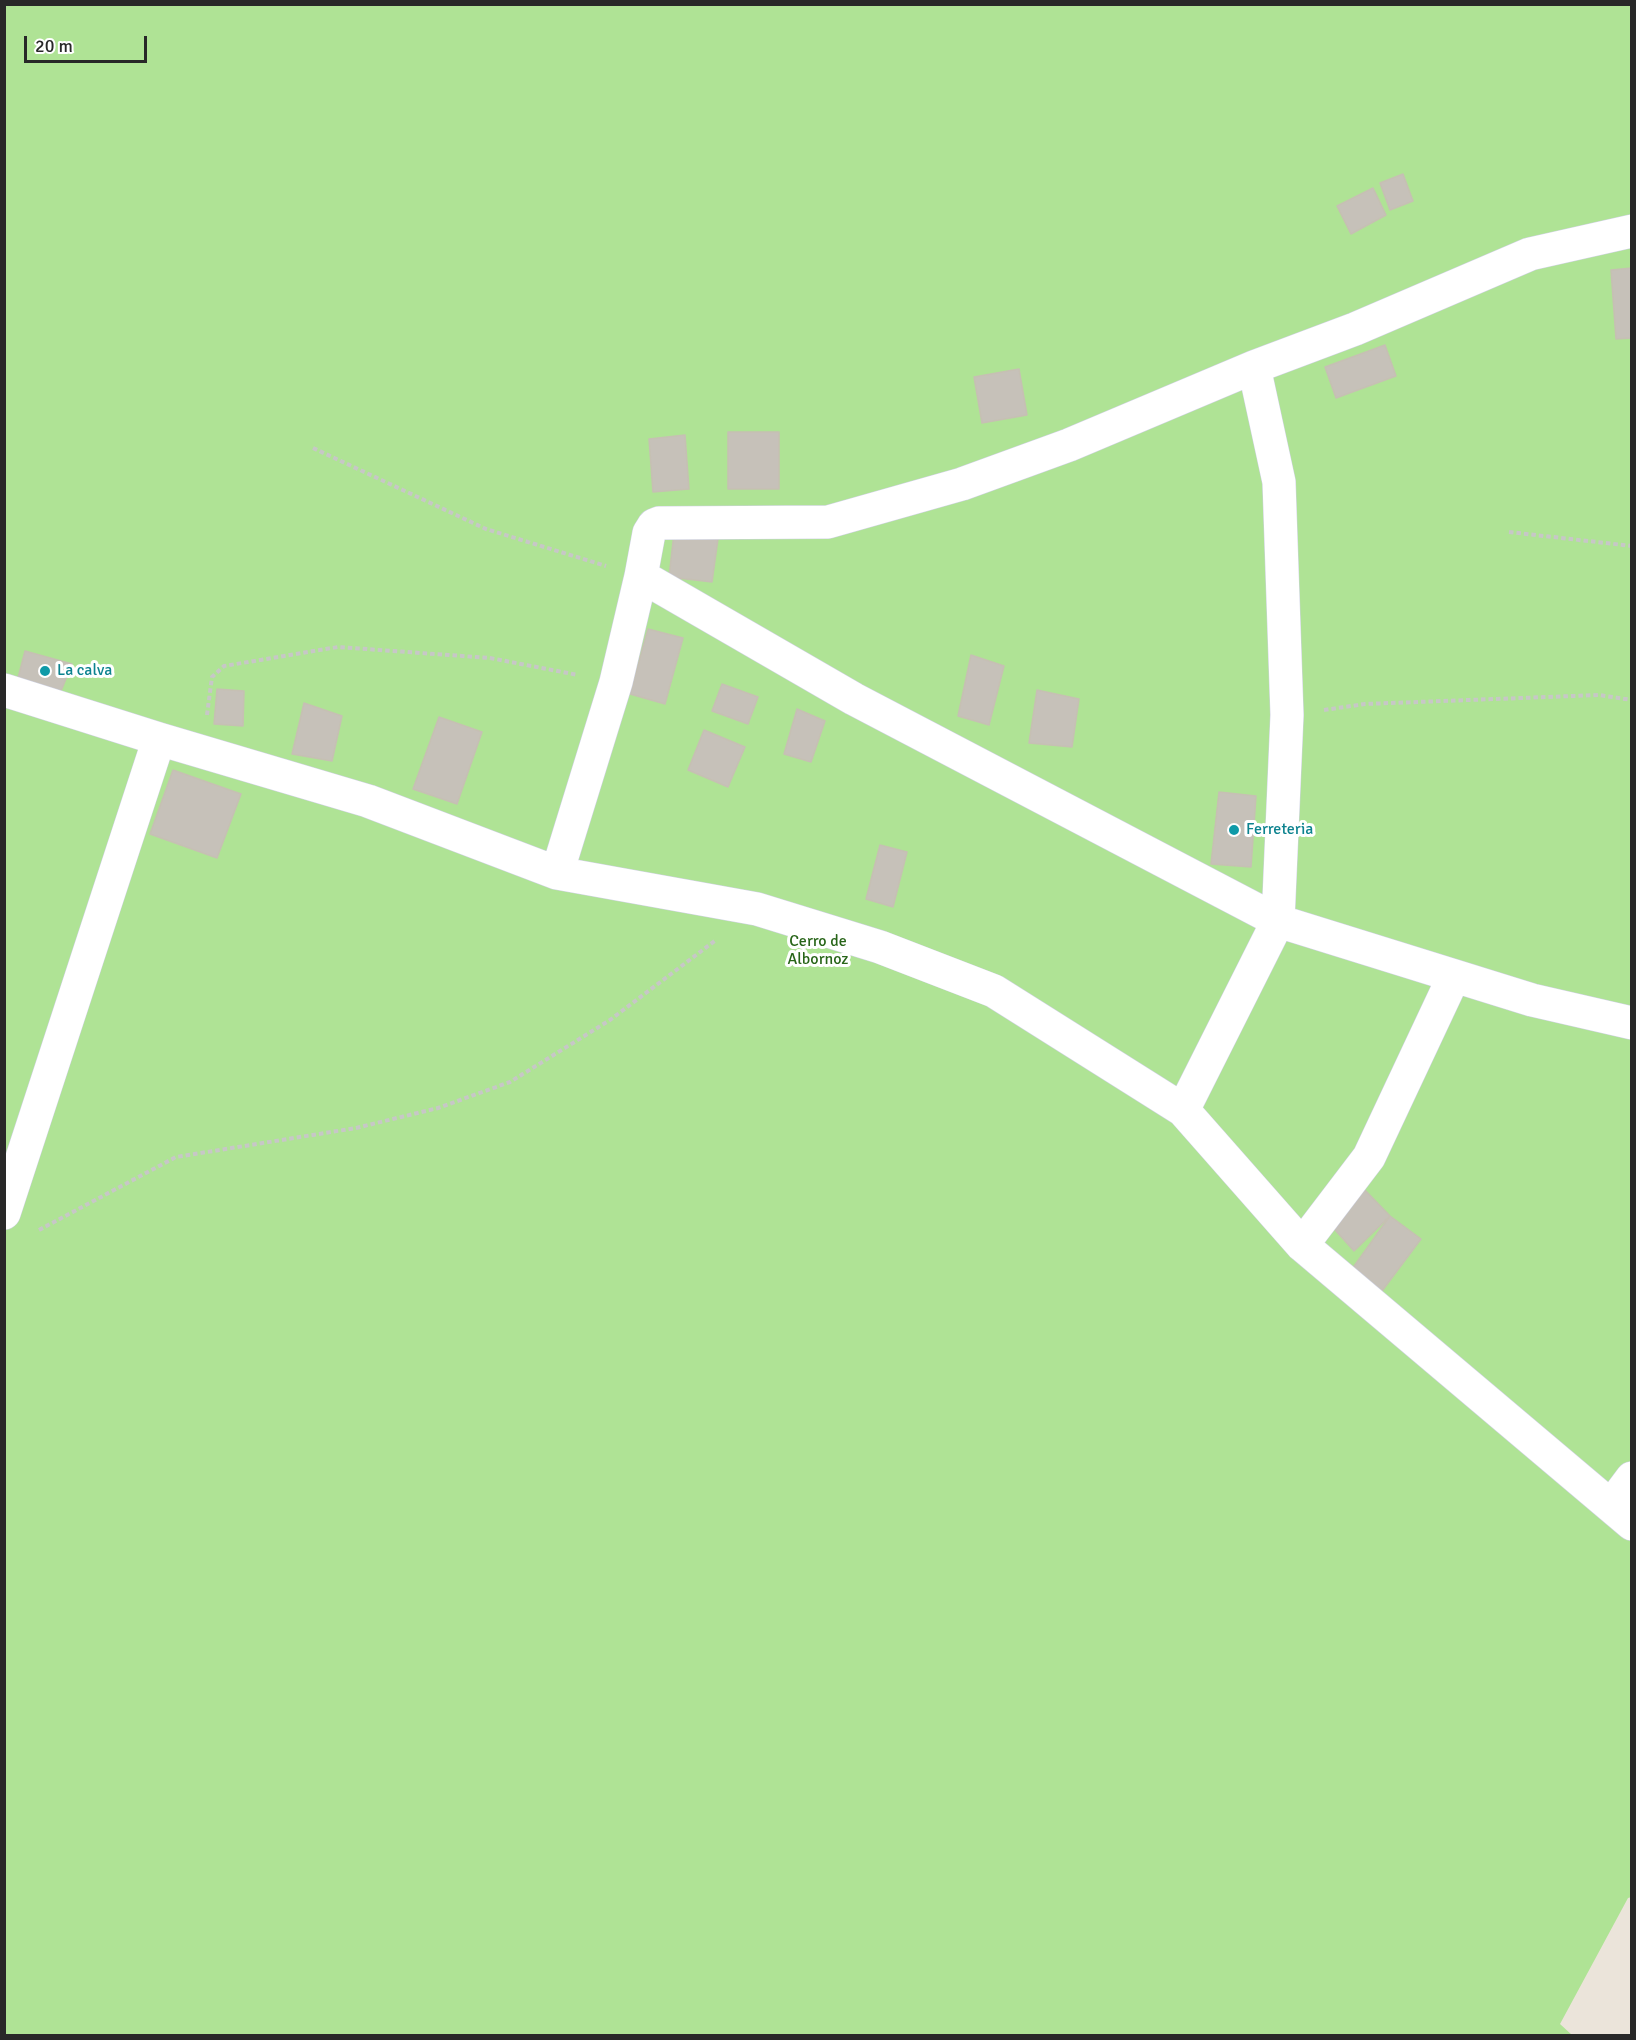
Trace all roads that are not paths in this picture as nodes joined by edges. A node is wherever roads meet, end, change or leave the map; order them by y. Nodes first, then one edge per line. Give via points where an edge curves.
1 (1632, 231) edge
2 (1254, 367) junction
3 (642, 576) junction
4 (4, 690) edge
5 (159, 739) junction
6 (557, 873) junction
7 (1278, 921) junction
8 (1454, 976) junction
9 (1632, 1023) edge
10 (1183, 1110) junction
11 (4, 1212) edge
12 (1302, 1245) junction
13 (1632, 1478) edge
14 (1621, 1515) edge

1 - 2 street via 1530,254
2 - 3 street via 1070,445 962,484 828,522 659,522 649,533
2 - 7 street via 1279,482 1287,715
3 - 6 street via 616,682
3 - 7 street via 855,699
4 - 5 street
5 - 6 street via 368,801
5 - 11 street
6 - 10 street via 757,909 880,947 994,991
7 - 8 street
7 - 10 street
8 - 9 street via 1532,1000
8 - 12 street via 1369,1156
10 - 12 street
12 - 14 street
13 - 14 street

